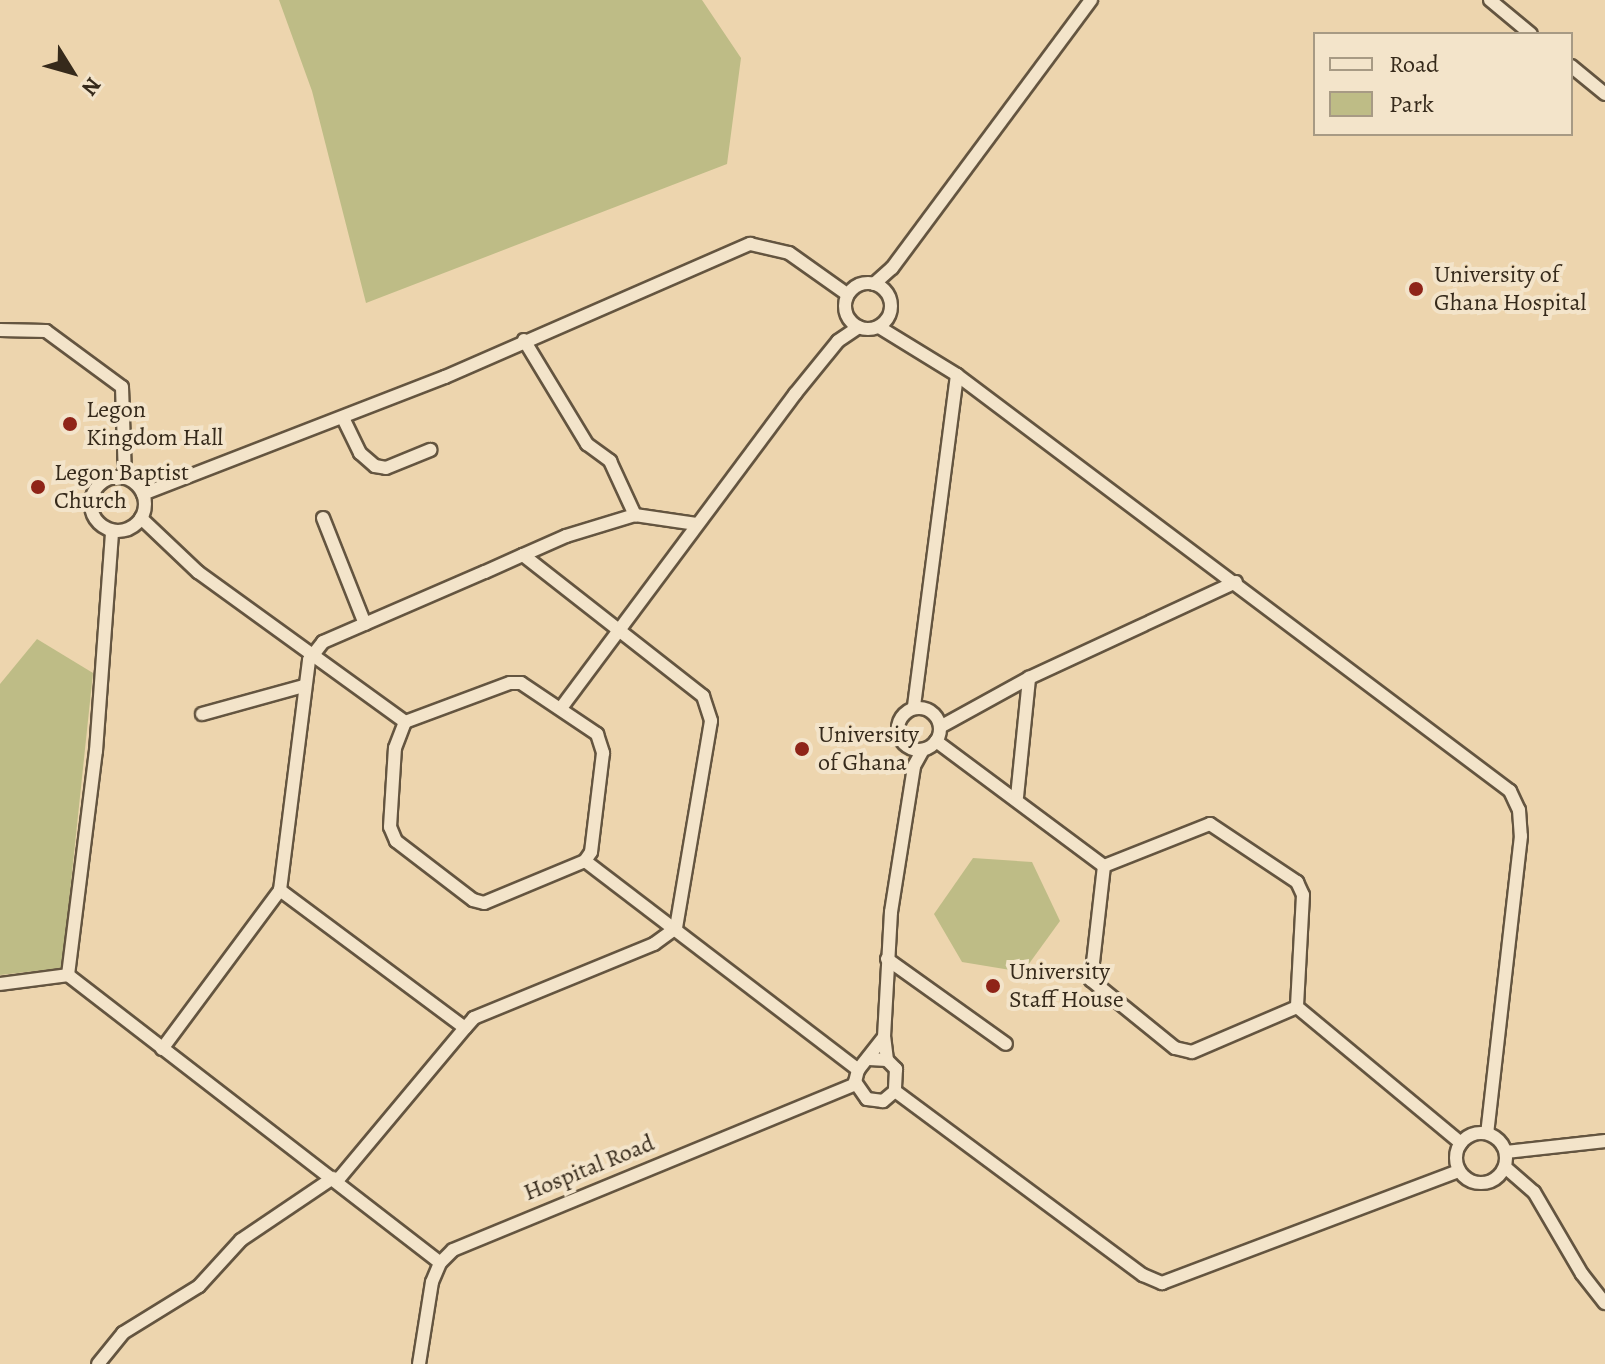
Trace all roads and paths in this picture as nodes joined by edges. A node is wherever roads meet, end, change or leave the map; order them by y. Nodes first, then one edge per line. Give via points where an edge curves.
1 (1091, 0) edge
2 (1490, 0) edge
3 (1529, 32) edge
4 (1573, 68) edge
5 (1605, 94) edge
6 (892, 268) junction
7 (874, 284) junction
8 (888, 293) junction
9 (848, 295) junction
10 (890, 315) junction
11 (847, 316) junction
12 (859, 327) junction
13 (879, 327) junction
14 (0, 330) edge
15 (524, 340) junction
16 (838, 341) junction
17 (915, 345) junction
18 (957, 375) junction
19 (343, 418) junction
20 (430, 450) dead end
21 (125, 478) junction
22 (143, 494) junction
23 (635, 515) junction
24 (141, 518) junction
25 (323, 518) dead end
26 (696, 524) junction
27 (112, 531) junction
28 (523, 555) junction
29 (1236, 582) junction
30 (365, 624) junction
31 (618, 627) junction
32 (313, 651) junction
33 (1029, 678) junction
34 (304, 686) junction
35 (561, 708) junction
36 (920, 708) junction
37 (202, 714) dead end
38 (405, 722) junction
39 (940, 727) junction
40 (936, 741) junction
41 (908, 747) junction
42 (923, 750) junction
43 (914, 766) junction
44 (1017, 797) junction
45 (585, 861) junction
46 (1104, 866) junction
47 (280, 890) junction
48 (676, 928) junction
49 (887, 959) junction
50 (68, 975) junction
51 (0, 984) edge
52 (1297, 1007) junction
53 (465, 1028) junction
54 (884, 1037) junction
55 (1006, 1044) dead end
56 (162, 1049) junction
57 (869, 1059) junction
58 (887, 1060) junction
59 (858, 1070) junction
60 (858, 1089) junction
61 (895, 1091) junction
62 (1487, 1133) junction
63 (1605, 1141) edge
64 (1461, 1143) junction
65 (1506, 1152) junction
66 (1505, 1167) junction
67 (1459, 1171) junction
68 (335, 1180) junction
69 (440, 1263) junction
70 (1605, 1303) edge
71 (98, 1364) edge
72 (419, 1364) edge

1 - 6 street
2 - 3 street
4 - 5 street
6 - 7 street
6 - 8 street
7 - 8 street
7 - 9 street
8 - 10 street
9 - 11 street
9 - 15 street via 789,253 750,244
10 - 13 street
10 - 17 street
11 - 12 street
11 - 16 street
12 - 13 street
12 - 16 street
13 - 17 street
14 - 21 street via 46,331 122,387
15 - 19 street
15 - 23 street via 587,444 610,461
16 - 26 street
17 - 18 street
18 - 29 street
18 - 36 street
19 - 20 street via 360,453 375,466 386,468
19 - 22 street
21 - 22 street
21 - 27 street via 108,479 92,498 93,515
22 - 24 street
23 - 26 street
23 - 28 street
24 - 27 street via 128,529
24 - 32 street via 198,572
25 - 30 street
26 - 31 street
27 - 50 street via 96,751
28 - 30 street
28 - 31 street
29 - 33 street
29 - 62 street via 1494,776 1519,810 1521,836
30 - 32 street
31 - 35 street
31 - 48 street via 703,696 709,708
32 - 34 street
32 - 38 street
33 - 39 street
33 - 44 street
34 - 37 street
34 - 47 street
35 - 38 street via 521,683 510,683
35 - 45 street via 597,734 603,753 591,852
36 - 39 street
36 - 41 street via 898,727
38 - 45 street via 395,748 390,827 406,850 484,903
39 - 40 street
40 - 42 street
40 - 44 street
41 - 42 street
41 - 43 street
42 - 43 street
43 - 49 street
44 - 46 street
45 - 48 street
46 - 52 street via 1210,824 1297,882 1303,895
46 - 52 street via 1091,980 1175,1048 1192,1052
47 - 53 street
47 - 56 street
48 - 53 street via 654,944 474,1018
48 - 59 street
49 - 54 street
49 - 55 street
50 - 51 street
50 - 56 street
52 - 64 street
53 - 68 street
54 - 57 street
54 - 58 street
56 - 68 street
57 - 58 street
57 - 59 street
58 - 61 street via 898,1077
59 - 60 street
60 - 61 street via 883,1101
60 - 69 street, Hospital Road via 470,1241
61 - 67 street via 1143,1275 1162,1283
62 - 64 street
62 - 65 street via 1500,1140
63 - 65 street
64 - 67 street via 1456,1156
65 - 66 street
66 - 67 street via 1484,1183
66 - 70 street via 1534,1192
68 - 69 street
68 - 71 street via 241,1240 199,1286 123,1333
69 - 72 street via 427,1302

